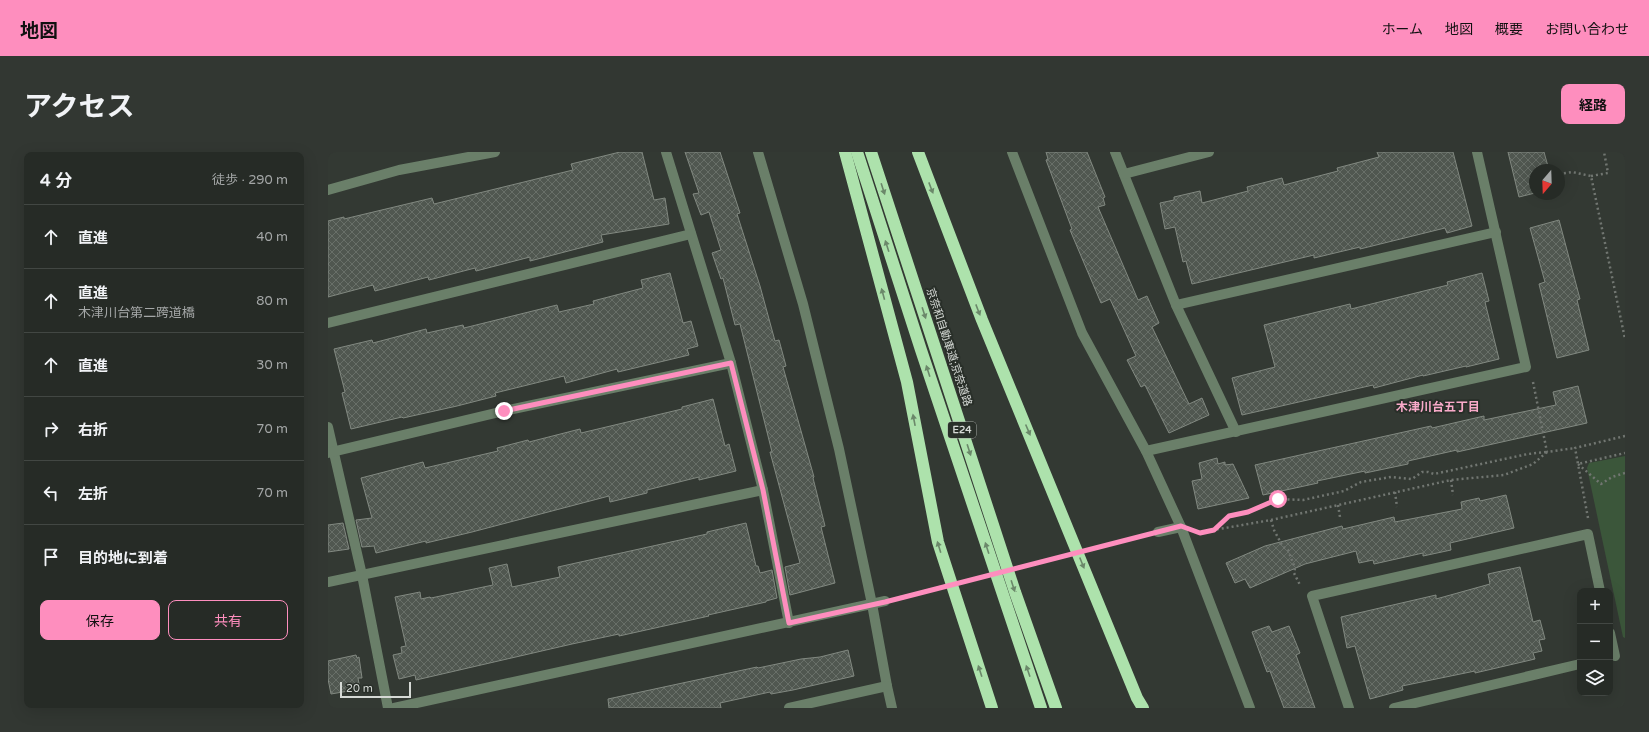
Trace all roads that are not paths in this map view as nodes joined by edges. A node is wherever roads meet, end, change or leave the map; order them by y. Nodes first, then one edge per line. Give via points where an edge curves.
1 (495, 152) edge
2 (666, 152) edge
3 (758, 152) edge
4 (845, 152) edge
5 (857, 152) edge
6 (872, 152) edge
7 (918, 152) edge
8 (1012, 152) edge
9 (1115, 152) edge
10 (1209, 152) edge
11 (1477, 152) edge
12 (1124, 174) junction
13 (328, 190) edge
14 (1496, 232) junction
15 (691, 234) junction
16 (1176, 305) junction
17 (328, 323) edge
18 (731, 363) junction
19 (328, 427) edge
20 (1236, 432) junction
21 (1146, 451) junction
22 (331, 453) edge
23 (763, 490) junction
24 (1181, 526) junction
25 (1158, 532) road end
26 (362, 575) junction
27 (328, 582) edge
28 (1599, 588) edge
29 (885, 602) road end
30 (872, 604) junction
31 (789, 623) junction
32 (1613, 642) edge
33 (1617, 655) edge
34 (1577, 665) edge
35 (886, 686) junction
36 (388, 708) edge
37 (394, 708) edge
38 (788, 708) edge
39 (892, 708) edge
40 (992, 708) edge
41 (1041, 708) edge
42 (1056, 708) edge
43 (1143, 708) edge
44 (1250, 708) edge
45 (1350, 708) edge
46 (1394, 708) edge

1 - 13 street via 399,170
2 - 15 street
3 - 30 street via 803,304 840,449
40 -> 4 highway via 938,542 907,382
41 -> 5 highway, E24
6 -> 42 highway, 京奈和自動車道;京奈道路 / E24 via 1015,592
7 -> 43 highway via 982,320
8 - 21 street via 1082,333
9 - 12 street
10 - 12 street
11 - 14 street
12 - 16 street
14 - 16 street
14 - 20 street via 1526,367
15 - 17 street
15 - 18 street
16 - 20 street
18 - 22 street via 504,411
18 - 23 street
19 - 22 street
20 - 21 street
21 - 24 street
22 - 26 street
23 - 26 street
23 - 31 street
24 - 25 street
24 - 44 street
26 - 27 street
26 - 36 street
28 - 45 street via 1588,534 1312,596
29 - 30 street
30 - 31 street
30 - 35 street
31 - 37 street
32 - 33 street
34 - 46 street
35 - 38 street
35 - 39 street

